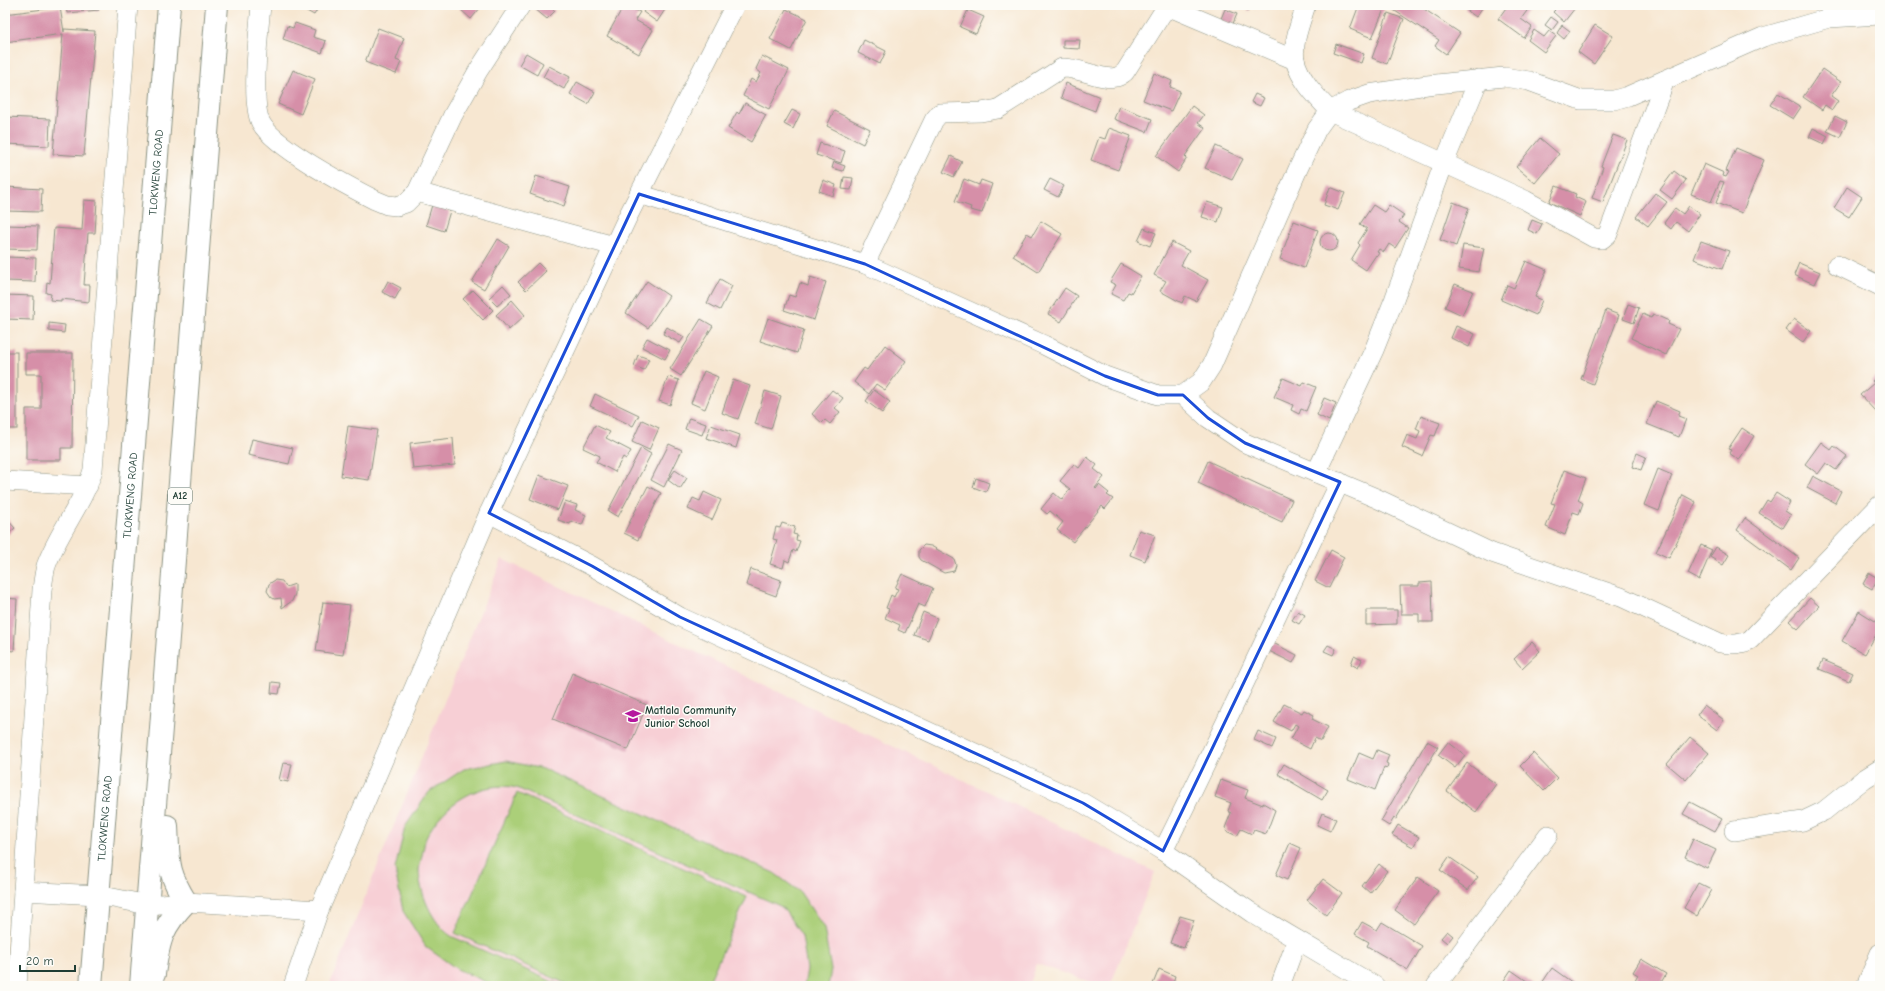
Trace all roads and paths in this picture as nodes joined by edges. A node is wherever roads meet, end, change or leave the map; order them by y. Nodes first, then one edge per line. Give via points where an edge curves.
1 (128, 5) edge
2 (169, 5) edge
3 (217, 5) edge
4 (261, 5) edge
5 (521, 5) edge
6 (735, 5) edge
7 (1306, 5) edge
8 (1880, 15) edge
9 (1295, 60) junction
10 (1479, 79) junction
11 (1665, 80) junction
12 (1330, 111) junction
13 (1444, 163) junction
14 (417, 192) junction
15 (639, 194) junction
16 (614, 246) junction
17 (865, 264) junction
18 (1837, 265) dead end
19 (1880, 286) edge
20 (1183, 395) junction
21 (1316, 473) junction
22 (5, 481) edge
23 (1340, 482) junction
24 (88, 486) junction
25 (1880, 504) edge
26 (489, 513) junction
27 (160, 751) junction
28 (1880, 769) edge
29 (1734, 831) dead end
30 (1548, 835) dead end
31 (1163, 851) junction
32 (23, 891) junction
33 (98, 896) junction
34 (186, 902) junction
35 (148, 905) junction
36 (319, 910) junction
37 (1297, 940) junction
38 (1879, 957) edge
39 (17, 986) edge
40 (91, 986) edge
41 (141, 986) edge
42 (152, 986) edge
43 (293, 986) edge
44 (1280, 986) edge
45 (1375, 986) edge
46 (1436, 986) edge
47 (1866, 986) edge

1 - 24 street via 95,453
2 - 33 main road, TLOKWENG ROAD
3 - 27 main road, A12
4 - 14 street via 257,59 257,101 261,124 286,148 361,193 387,205 397,206 406,203
5 - 14 street via 478,71
6 - 15 street
7 - 9 street via 1297,35
8 - 11 street via 1829,18 1763,37
9 - 12 street via 1311,91
9 - 17 street via 1172,8 1163,12 1125,72 1117,77 1110,78 1072,67 1062,68 998,109 940,113 934,120
10 - 11 street via 1504,77 1529,81 1581,100 1614,100
10 - 12 street via 1369,94
10 - 13 street
11 - 13 street via 1608,234 1602,238 1594,238 1525,200
12 - 13 street
12 - 20 street via 1317,128 1212,365 1201,382
13 - 21 street via 1374,350
14 - 16 street
15 - 16 street
15 - 17 street
16 - 26 street
17 - 20 street via 1037,342 1105,376 1158,396
18 - 19 street
20 - 21 street via 1208,418 1245,443
21 - 23 street
22 - 24 street
23 - 25 street via 1492,553 1621,597 1720,643 1736,645 1750,640
23 - 31 street
24 - 32 street via 54,548 43,582
26 - 31 street via 592,566 680,617 1083,803
26 - 36 street
27 - 34 main road via 168,861 175,884
27 - 35 main road, A12
28 - 29 street via 1824,811 1803,821
30 - 46 street
31 - 37 street via 1252,913
32 - 33 street
32 - 39 street
33 - 35 street
33 - 40 main road, TLOKWENG ROAD
34 - 35 street
34 - 36 street
34 - 42 main road via 170,919 160,939
35 - 41 main road, A12
36 - 43 street
37 - 44 street
37 - 45 street
38 - 47 street

